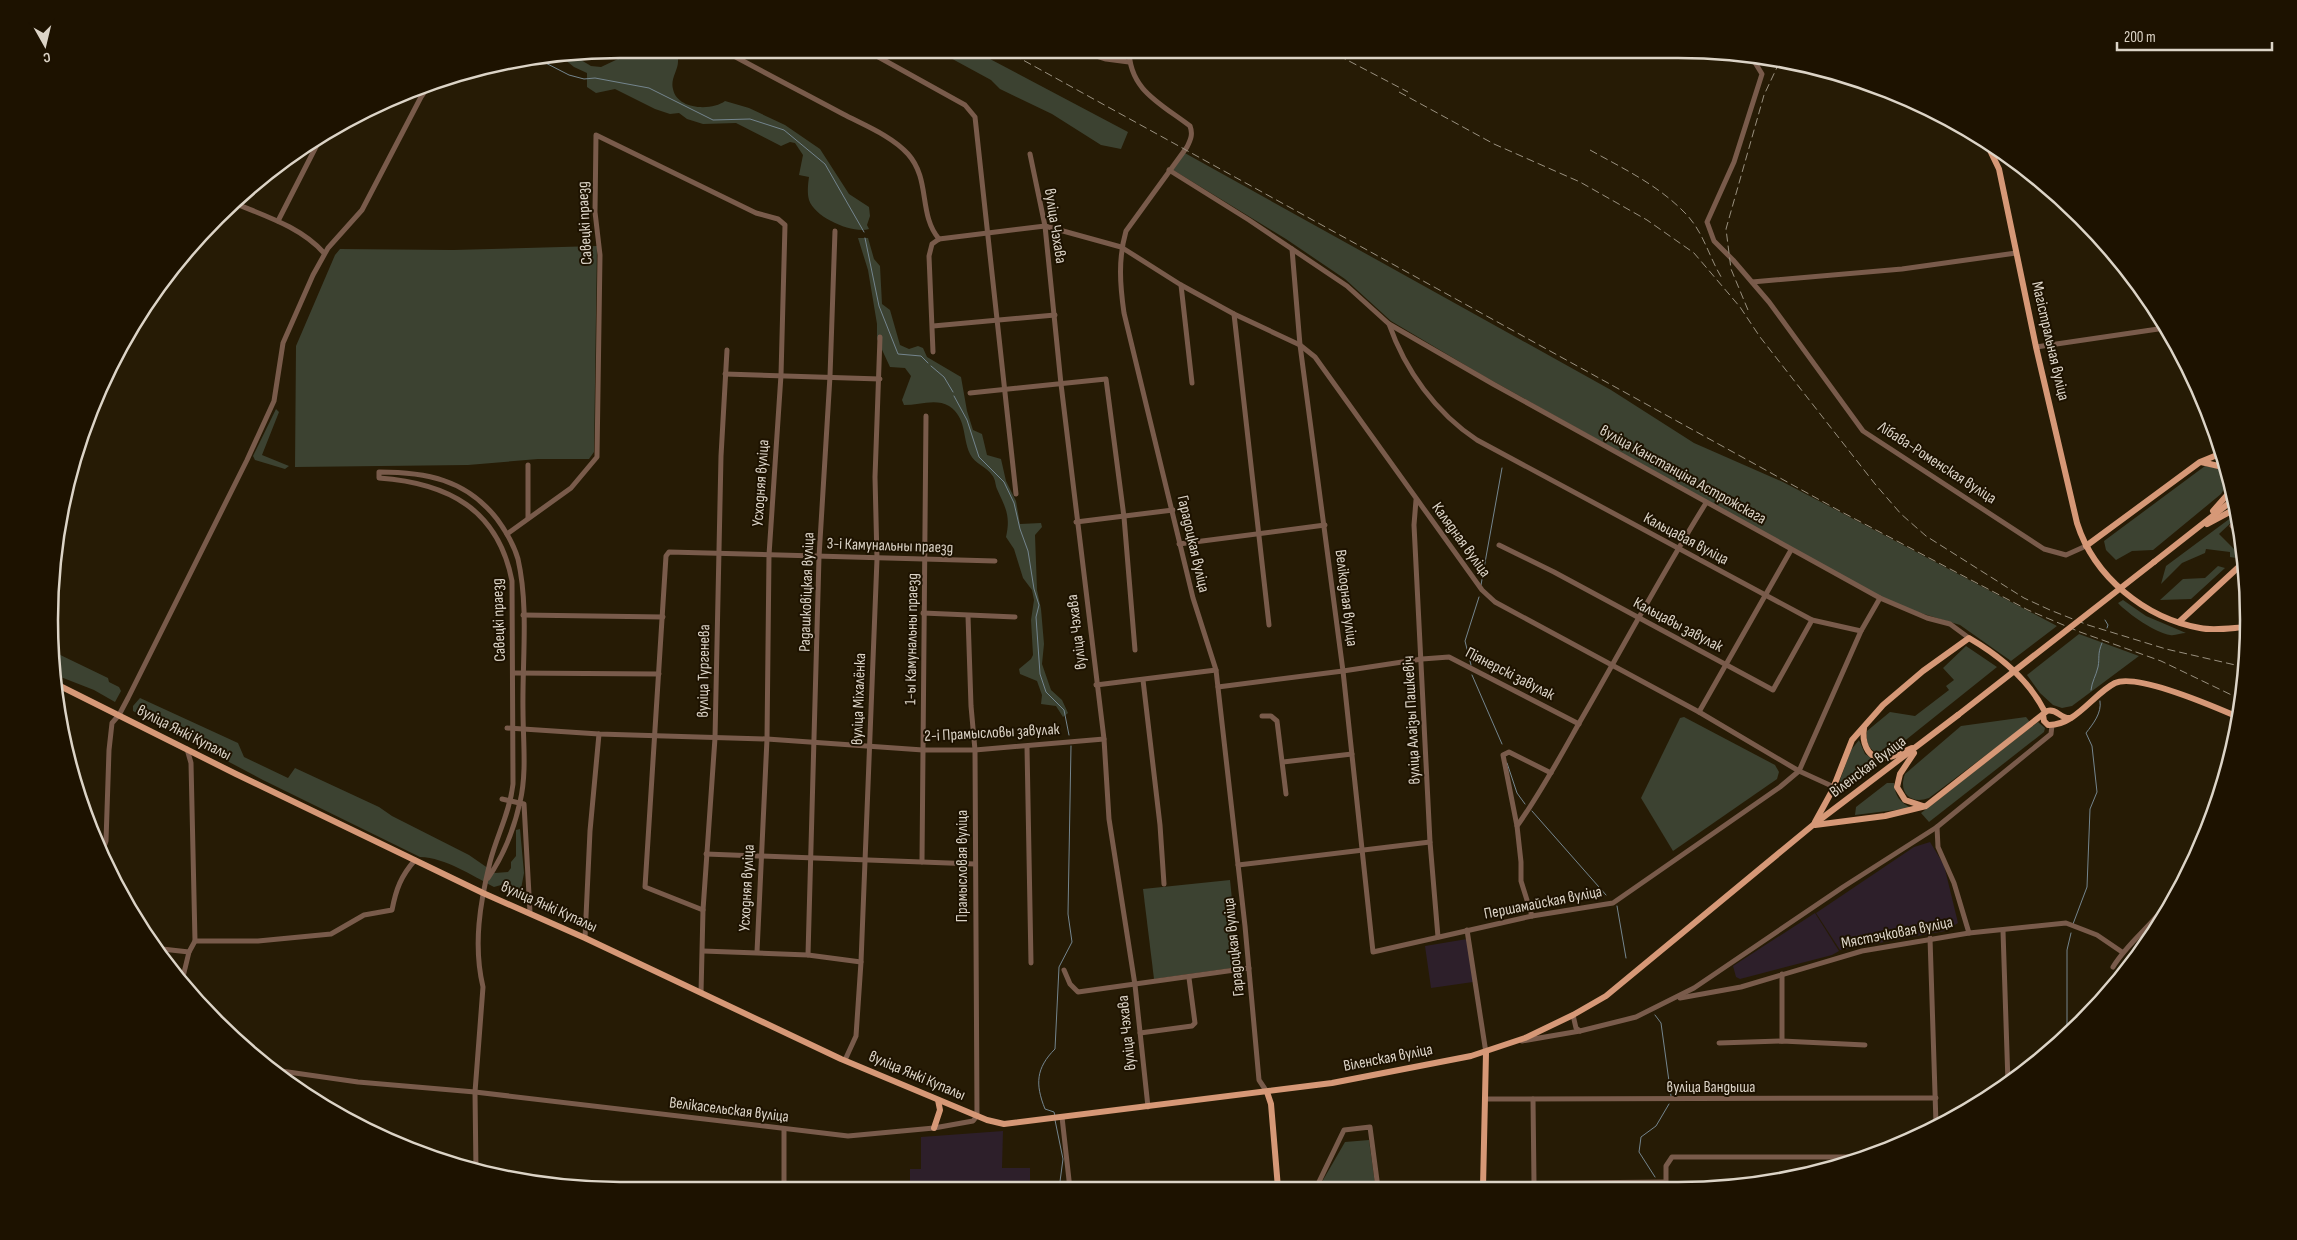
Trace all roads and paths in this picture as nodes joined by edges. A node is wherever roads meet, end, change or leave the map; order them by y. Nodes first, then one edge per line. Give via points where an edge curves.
1 (738, 58) edge
2 (880, 58) edge
3 (1104, 58) edge
4 (1129, 58) edge
5 (1129, 62) junction
6 (1755, 63) edge
7 (423, 93) edge
8 (596, 135) joint
9 (316, 147) edge
10 (1030, 154) dead end
11 (1996, 156) edge
12 (1168, 170) junction
13 (240, 205) edge
14 (278, 221) junction
15 (1045, 226) junction
16 (835, 231) dead end
17 (986, 234) junction
18 (939, 239) junction
19 (1121, 247) junction
20 (1292, 249) junction
21 (324, 253) junction
22 (2016, 253) junction
23 (1752, 282) junction
24 (1181, 285) junction
25 (1234, 314) junction
26 (1055, 315) junction
27 (996, 321) junction
28 (1389, 324) junction
29 (933, 326) junction
30 (2158, 329) edge
31 (880, 337) dead end
32 (1300, 345) junction
33 (2036, 347) junction
34 (727, 350) dead end
35 (933, 352) dead end
36 (725, 374) junction
37 (780, 374) junction
38 (830, 376) junction
39 (880, 379) junction
40 (1192, 383) dead end
41 (1060, 384) junction
42 (1004, 390) junction
43 (970, 393) dead end
44 (926, 416) dead end
45 (1504, 456) joint
46 (2215, 456) edge
47 (2200, 462) junction
48 (528, 465) dead end
49 (2218, 466) edge
50 (1016, 494) dead end
51 (2226, 497) edge
52 (1416, 500) junction
53 (1706, 503) junction
54 (2228, 504) edge
55 (1173, 510) junction
56 (2229, 512) edge
57 (1124, 517) junction
58 (528, 518) junction
59 (1076, 522) junction
60 (1324, 525) junction
61 (1258, 532) junction
62 (507, 534) junction
63 (2188, 535) junction
64 (1179, 544) junction
65 (1499, 545) dead end
66 (2086, 546) junction
67 (1678, 548) junction
68 (1791, 550) junction
69 (719, 553) junction
70 (769, 555) junction
71 (820, 557) junction
72 (877, 559) junction
73 (926, 560) junction
74 (996, 561) dead end
75 (2237, 569) edge
76 (1765, 595) junction
77 (1880, 598) junction
78 (923, 613) junction
79 (523, 615) junction
80 (968, 616) junction
81 (663, 617) junction
82 (1015, 617) dead end
83 (1639, 619) junction
84 (1812, 620) junction
85 (2179, 622) junction
86 (1269, 625) dead end
87 (2240, 627) edge
88 (1861, 631) junction
89 (1969, 638) junction
90 (1135, 650) dead end
91 (1422, 659) junction
92 (1726, 664) junction
93 (1613, 667) junction
94 (1216, 670) junction
95 (1343, 671) junction
96 (513, 673) junction
97 (522, 673) junction
98 (659, 674) junction
99 (1143, 680) junction
100 (1096, 685) junction
101 (61, 687) edge
102 (1218, 687) junction
103 (1700, 712) junction
104 (2044, 713) junction
105 (2058, 714) junction
106 (119, 715) junction
107 (2231, 715) edge
108 (1262, 716) dead end
109 (2068, 719) junction
110 (1579, 724) junction
111 (2054, 724) junction
112 (1864, 726) junction
113 (510, 728) junction
114 (522, 728) junction
115 (598, 734) junction
116 (656, 736) junction
117 (715, 738) junction
118 (767, 739) junction
119 (1104, 739) junction
120 (816, 744) junction
121 (870, 745) junction
122 (1919, 746) junction
123 (1028, 747) junction
124 (187, 749) junction
125 (923, 750) junction
126 (975, 750) junction
127 (1352, 754) junction
128 (1283, 762) junction
129 (1799, 771) junction
130 (1551, 773) junction
131 (1834, 787) junction
132 (1286, 794) dead end
133 (502, 799) dead end
134 (511, 801) junction
135 (522, 804) junction
136 (1926, 806) junction
137 (1517, 826) junction
138 (1813, 826) junction
139 (1937, 827) junction
140 (1430, 842) junction
141 (104, 844) edge
142 (1362, 851) junction
143 (706, 854) junction
144 (762, 856) junction
145 (812, 858) junction
146 (416, 860) junction
147 (864, 861) junction
148 (922, 862) junction
149 (975, 864) junction
150 (1238, 865) junction
151 (488, 878) junction
152 (1164, 884) dead end
153 (483, 893) junction
154 (703, 910) junction
155 (530, 913) junction
156 (1532, 916) junction
157 (2155, 916) edge
158 (1467, 930) junction
159 (2003, 931) junction
160 (1969, 933) junction
161 (585, 938) junction
162 (1438, 938) junction
163 (1930, 938) junction
164 (195, 941) junction
165 (164, 949) edge
166 (703, 951) junction
167 (189, 952) junction
168 (757, 952) junction
169 (1373, 952) joint
170 (2122, 952) junction
171 (808, 954) junction
172 (861, 962) junction
173 (1031, 963) dead end
174 (2113, 967) dead end
175 (1249, 968) junction
176 (1064, 970) dead end
177 (184, 974) edge
178 (1782, 974) junction
179 (1189, 978) junction
180 (1135, 986) junction
181 (1694, 988) junction
182 (700, 993) junction
183 (1697, 996) junction
184 (1674, 999) junction
185 (1574, 1014) junction
186 (1580, 1031) junction
187 (1140, 1033) junction
188 (1782, 1041) junction
189 (1512, 1043) junction
190 (1718, 1043) dead end
191 (1865, 1045) dead end
192 (1486, 1052) junction
193 (845, 1060) junction
194 (284, 1071) edge
195 (2008, 1075) edge
196 (475, 1092) junction
197 (1267, 1092) junction
198 (1936, 1098) junction
199 (1486, 1099) junction
200 (1533, 1099) junction
201 (938, 1100) junction
202 (1148, 1107) junction
203 (977, 1116) junction
204 (1062, 1117) junction
205 (1936, 1119) edge
206 (934, 1128) junction
207 (784, 1130) junction
208 (1844, 1157) edge
209 (476, 1163) edge
210 (784, 1182) edge
211 (1069, 1182) edge
212 (1278, 1182) edge
213 (1319, 1182) edge
214 (1377, 1182) edge
215 (1483, 1182) edge
216 (1534, 1182) edge
217 (1666, 1182) edge

1 - 18 street via 881,134 907,153 919,170 928,219
2 - 17 street via 965,105 975,117
3 - 5 street
4 - 5 street, Гарадоцкая вуліца
5 - 12 street, Гарадоцкая вуліца via 1134,79 1141,87 1190,126 1191,139
6 - 23 street, Лібава-Роменская вуліца via 1762,74 1734,162 1707,222 1714,241
7 - 21 street via 362,210
8 - 37 street, Усходняя вуліца via 756,213 778,219 784,225
8 - 58 street, Савецкі праезд via 595,212 600,255 597,457 571,488
9 - 14 street
10 - 15 street, вуліца Чэхава
11 - 22 main road, Магістральная вуліца
12 - 19 street, Гарадоцкая вуліца via 1132,221
12 - 20 street, вуліца Канстанціна Астрожскага
13 - 14 street
14 - 21 street via 310,239
15 - 17 street
15 - 19 street, Калядная вуліца
15 - 26 street, вуліца Чэхава
16 - 38 street, Радашковіцкая вуліца
17 - 18 street
17 - 27 street
18 - 29 street via 932,244 929,256
19 - 24 street, Калядная вуліца
19 - 55 street, Гарадоцкая вуліца via 1119,280 1124,313
20 - 28 street, вуліца Канстанціна Астрожскага via 1347,286
20 - 32 street, Велікодная вуліца
21 - 106 street via 283,343 274,401 248,460
22 - 23 street via 1902,269
22 - 33 main road, Магістральная вуліца
23 - 66 street, Лібава-Роменская вуліца via 1863,431 2044,549 2066,555
24 - 25 street, Калядная вуліца
24 - 40 street
25 - 32 street, Калядная вуліца
25 - 61 street
26 - 27 street
26 - 41 street, вуліца Чэхава
27 - 29 street
27 - 42 street
28 - 45 street, вуліца Канстанціна Астрожскага via 1415,376 1440,410 1459,428
28 - 53 street, вуліца Канстанціна Астрожскага
29 - 35 street
30 - 33 street
31 - 39 street, вуліца Міхалёнка
32 - 52 street, Калядная вуліца via 1315,356
32 - 60 street, Велікодная вуліца
33 - 66 main road, Магістральная вуліца
34 - 36 street, вуліца Тургенева
36 - 37 street
36 - 69 street, вуліца Тургенева
37 - 38 street
37 - 70 street, Усходняя вуліца
38 - 39 street
38 - 71 street, Радашковіцкая вуліца
39 - 72 street, вуліца Міхалёнка via 875,477
41 - 42 street
41 - 57 street via 1106,379
41 - 59 street, вуліца Чэхава
42 - 43 street
42 - 50 street
44 - 73 street, 1-ы Камунальны праезд
45 - 67 street, Кальцавая вуліца
46 - 47 main road
47 - 49 main road
47 - 66 main road
48 - 58 street
51 - 63 main road
52 - 91 street, вуліца Алаізы Пашкевіч via 1414,525
52 - 93 street, Калядная вуліца via 1482,590 1495,602
53 - 67 street
53 - 68 street, вуліца Канстанціна Астрожскага
54 - 63 main road, Віленская вуліца
55 - 57 street
55 - 64 street, Гарадоцкая вуліца
56 - 63 main road
57 - 59 street
57 - 90 street
58 - 62 street, Савецкі праезд
59 - 100 street, вуліца Чэхава
60 - 61 street
60 - 95 street, Велікодная вуліца
61 - 64 street
61 - 86 street
62 - 79 street, Савецкі праезд via 517,557
62 - 96 street, Савецкі праезд via 483,504 442,478 422,473 379,472 379,478 431,485 450,494 482,519 499,540 512,582
63 - 122 main road, Віленская вуліца, bridge
64 - 94 street, Гарадоцкая вуліца
65 - 83 street, Кальцавы завулак
66 - 85 main road via 2113,581 2136,602
67 - 76 street, Кальцавая вуліца
67 - 83 street
68 - 76 street
68 - 77 street, вуліца Канстанціна Астрожскага
69 - 70 street, 3-і Камунальны праезд
69 - 81 street, 3-і Камунальны праезд via 669,552 666,556
69 - 117 street, вуліца Тургенева
70 - 71 street, 3-і Камунальны праезд
70 - 118 street, Усходняя вуліца
71 - 72 street, 3-і Камунальны праезд
71 - 120 street, Радашковіцкая вуліца
72 - 73 street, 3-і Камунальны праезд
72 - 121 street, вуліца Міхалёнка
73 - 74 street, 3-і Камунальны праезд
73 - 78 street, 1-ы Камунальны праезд
75 - 85 main road
76 - 84 street, Кальцавая вуліца
76 - 92 street
77 - 88 street
77 - 89 street, вуліца Канстанціна Астрожскага via 1950,624
78 - 80 street
78 - 125 street, 1-ы Камунальны праезд
79 - 81 street
79 - 97 street, Савецкі праезд
80 - 82 street
80 - 126 street, Прамысловая вуліца
81 - 98 street
83 - 92 street, Кальцавы завулак
83 - 93 street
84 - 88 street, Кальцавая вуліца
84 - 92 street, Кальцавы завулак via 1773,690
85 - 87 main road via 2206,629
88 - 129 street
89 - 104 main road via 2004,661 2025,682
89 - 112 main road via 1923,670
91 - 95 street, Піянерскі завулак
91 - 110 street, Піянерскі завулак via 1449,657
91 - 140 street, вуліца Алаізы Пашкевіч
92 - 103 street
93 - 103 street, Калядная вуліца
93 - 110 street
94 - 99 street
94 - 102 street, Гарадоцкая вуліца
95 - 102 street, Піянерскі завулак
95 - 127 street, Велікодная вуліца
96 - 97 street
96 - 113 street, Савецкі праезд
97 - 98 street
97 - 114 street, Савецкі праезд
98 - 116 street
99 - 100 street
99 - 152 street via 1160,820
100 - 119 street, вуліца Чэхава
101 - 106 main road, вуліца Янкі Купалы
102 - 150 street, Гарадоцкая вуліца
103 - 129 street, Калядная вуліца
104 - 105 main road via 2054,710
104 - 111 main road via 2046,724
104 - 136 main road
105 - 109 main road
105 - 111 main road
106 - 124 main road, вуліца Янкі Купалы
106 - 141 street via 112,723 110,735
107 - 109 main road via 2210,704 2126,680 2114,683
108 - 128 street via 1271,716 1277,721
109 - 111 main road
110 - 130 street
111 - 139 street, Віленская вуліца via 2051,734
112 - 122 main road via 1866,748 1876,757 1888,757
112 - 131 main road via 1847,750
113 - 114 street, 2-і Прамысловы завулак
113 - 134 street, Савецкі праезд
114 - 115 street, 2-і Прамысловы завулак
114 - 135 street, Савецкі праезд
115 - 116 street, 2-і Прамысловы завулак
115 - 161 street
116 - 117 street, 2-і Прамысловы завулак
116 - 154 street via 645,887
117 - 118 street, 2-і Прамысловы завулак
117 - 143 street, вуліца Тургенева
118 - 120 street, 2-і Прамысловы завулак
118 - 144 street, Усходняя вуліца
119 - 123 street, 2-і Прамысловы завулак
119 - 180 street, вуліца Чэхава via 1109,819
120 - 121 street, 2-і Прамысловы завулак
120 - 145 street, Радашковіцкая вуліца
121 - 125 street, 2-і Прамысловы завулак
121 - 147 street, вуліца Міхалёнка
122 - 136 main road via 1900,774 1897,787 1905,800
122 - 138 main road, Віленская вуліца
123 - 126 street, 2-і Прамысловы завулак
123 - 173 street
124 - 146 main road, вуліца Янкі Купалы
124 - 164 street via 191,763
125 - 126 street, 2-і Прамысловы завулак
125 - 148 street, 1-ы Камунальны праезд
126 - 149 street, Прамысловая вуліца
127 - 128 street
127 - 142 street, Велікодная вуліца
128 - 132 street
129 - 131 street, Калядная вуліца
129 - 156 street, Першамайская вуліца via 1613,902
130 - 137 street
130 - 137 street via 1509,752 1503,755
131 - 138 main road
133 - 134 street
134 - 135 street
134 - 151 street, Савецкі праезд via 490,861
135 - 151 street, Савецкі праезд via 500,860
135 - 155 street, Савецкі праезд
136 - 138 main road via 1885,816
137 - 156 street via 1521,881
138 - 185 main road, Віленская вуліца via 1606,996
139 - 160 street via 1938,847 1954,883
139 - 181 street, Віленская вуліца
140 - 142 street
140 - 162 street, вуліца Алаізы Пашкевіч
142 - 150 street
142 - 169 street, Велікодная вуліца
143 - 144 street
143 - 154 street, вуліца Тургенева
144 - 145 street
144 - 168 street, Усходняя вуліца
145 - 147 street
145 - 171 street, Радашковіцкая вуліца
146 - 153 main road, вуліца Янкі Купалы
146 - 164 street via 404,872 397,886 392,910 364,915 331,934
147 - 148 street
147 - 172 street, вуліца Міхалёнка
148 - 149 street
149 - 203 street, Прамысловая вуліца
150 - 175 street, Гарадоцкая вуліца
151 - 153 street, Савецкі праезд
153 - 155 main road, вуліца Янкі Купалы
153 - 196 street, Савецкі праезд via 479,910 483,987
154 - 166 street, вуліца Тургенева
155 - 161 main road, вуліца Янкі Купалы
156 - 158 street, Першамайская вуліца
157 - 170 street
158 - 162 street, Першамайская вуліца
158 - 192 street
159 - 160 street, Мястэчковая вуліца
159 - 170 street, Мястэчковая вуліца via 2066,924 2097,935
159 - 195 street
160 - 163 street, Мястэчковая вуліца
161 - 182 main road, вуліца Янкі Купалы
162 - 169 street, Першамайская вуліца
163 - 178 street, Мястэчковая вуліца via 1862,951
163 - 198 street
164 - 167 street
165 - 167 street
166 - 168 street
166 - 182 street, вуліца Тургенева
167 - 177 street
168 - 171 street
170 - 174 street
171 - 172 street
172 - 193 street, вуліца Міхалёнка via 856,1036
175 - 179 street
175 - 197 street, Гарадоцкая вуліца via 1259,1080
176 - 180 street via 1078,992
178 - 183 street, Мястэчковая вуліца
178 - 188 street
179 - 180 street
179 - 187 street via 1195,1023
180 - 187 street, вуліца Чэхава
181 - 183 street
181 - 184 street, Віленская вуліца
182 - 193 main road, вуліца Янкі Купалы
183 - 184 street, Мястэчковая вуліца
184 - 186 street, Віленская вуліца via 1636,1017
185 - 186 street via 1576,1028
185 - 189 main road, Віленская вуліца
186 - 189 street, Віленская вуліца
187 - 202 street, вуліца Чэхава
188 - 190 street
188 - 191 street
189 - 192 main road, Віленская вуліца
192 - 197 main road, Віленская вуліца via 1374,1076
192 - 199 main road
193 - 201 main road, вуліца Янкі Купалы
194 - 196 street, Велікасельская вуліца via 358,1082
196 - 207 street, Велікасельская вуліца
196 - 209 street
197 - 202 main road
197 - 212 main road via 1271,1104
198 - 200 street, вуліца Вандыша
198 - 205 street
199 - 200 street, вуліца Вандыша
199 - 215 main road
200 - 216 street
201 - 203 main road, вуліца Янкі Купалы
201 - 206 main road via 940,1110
202 - 204 main road
203 - 204 main road, вуліца Янкі Купалы via 1004,1124
203 - 206 street, Велікасельская вуліца via 966,1124
204 - 211 street
206 - 207 street, Велікасельская вуліца via 848,1136
207 - 210 street
208 - 217 street via 1672,1157 1666,1166
213 - 214 street via 1344,1130 1370,1127

